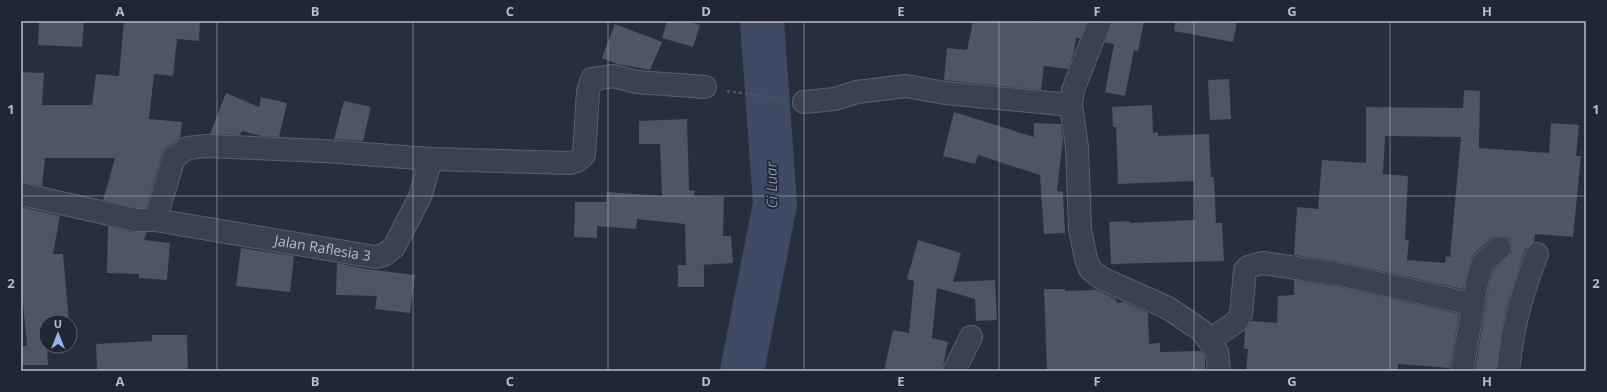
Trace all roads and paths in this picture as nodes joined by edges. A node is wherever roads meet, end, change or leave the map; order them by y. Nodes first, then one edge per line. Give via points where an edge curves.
1 (1100, 21) edge
2 (705, 88) joint
3 (804, 102) joint
4 (1071, 105) junction
5 (431, 159) junction
6 (21, 194) edge
7 (155, 220) junction
8 (1500, 248) dead end
9 (1537, 254) dead end
10 (1472, 304) junction
11 (971, 337) dead end
12 (1210, 340) junction
13 (954, 371) edge
14 (1219, 371) edge
15 (1462, 371) edge
16 (1508, 371) edge

1 - 4 street via 1073,90
2 - 3 path
2 - 5 street via 637,82 613,76 592,79 588,91 584,155 570,163
3 - 4 street via 906,86 945,93
4 - 12 street via 1077,147 1080,229 1090,269 1101,278 1168,308 1202,331
5 - 7 street via 324,151 207,146 187,148 174,158
5 - 7 street, Jalan Raflesia 3 via 417,202 394,247 384,255 375,257
6 - 7 street, Jalan Raflesia 3 via 136,220
8 - 10 street via 1483,263
9 - 16 street via 1523,290 1513,328
10 - 12 street via 1338,274 1262,263 1245,270 1241,314 1236,322
10 - 15 street
11 - 13 street
12 - 14 street via 1217,352

